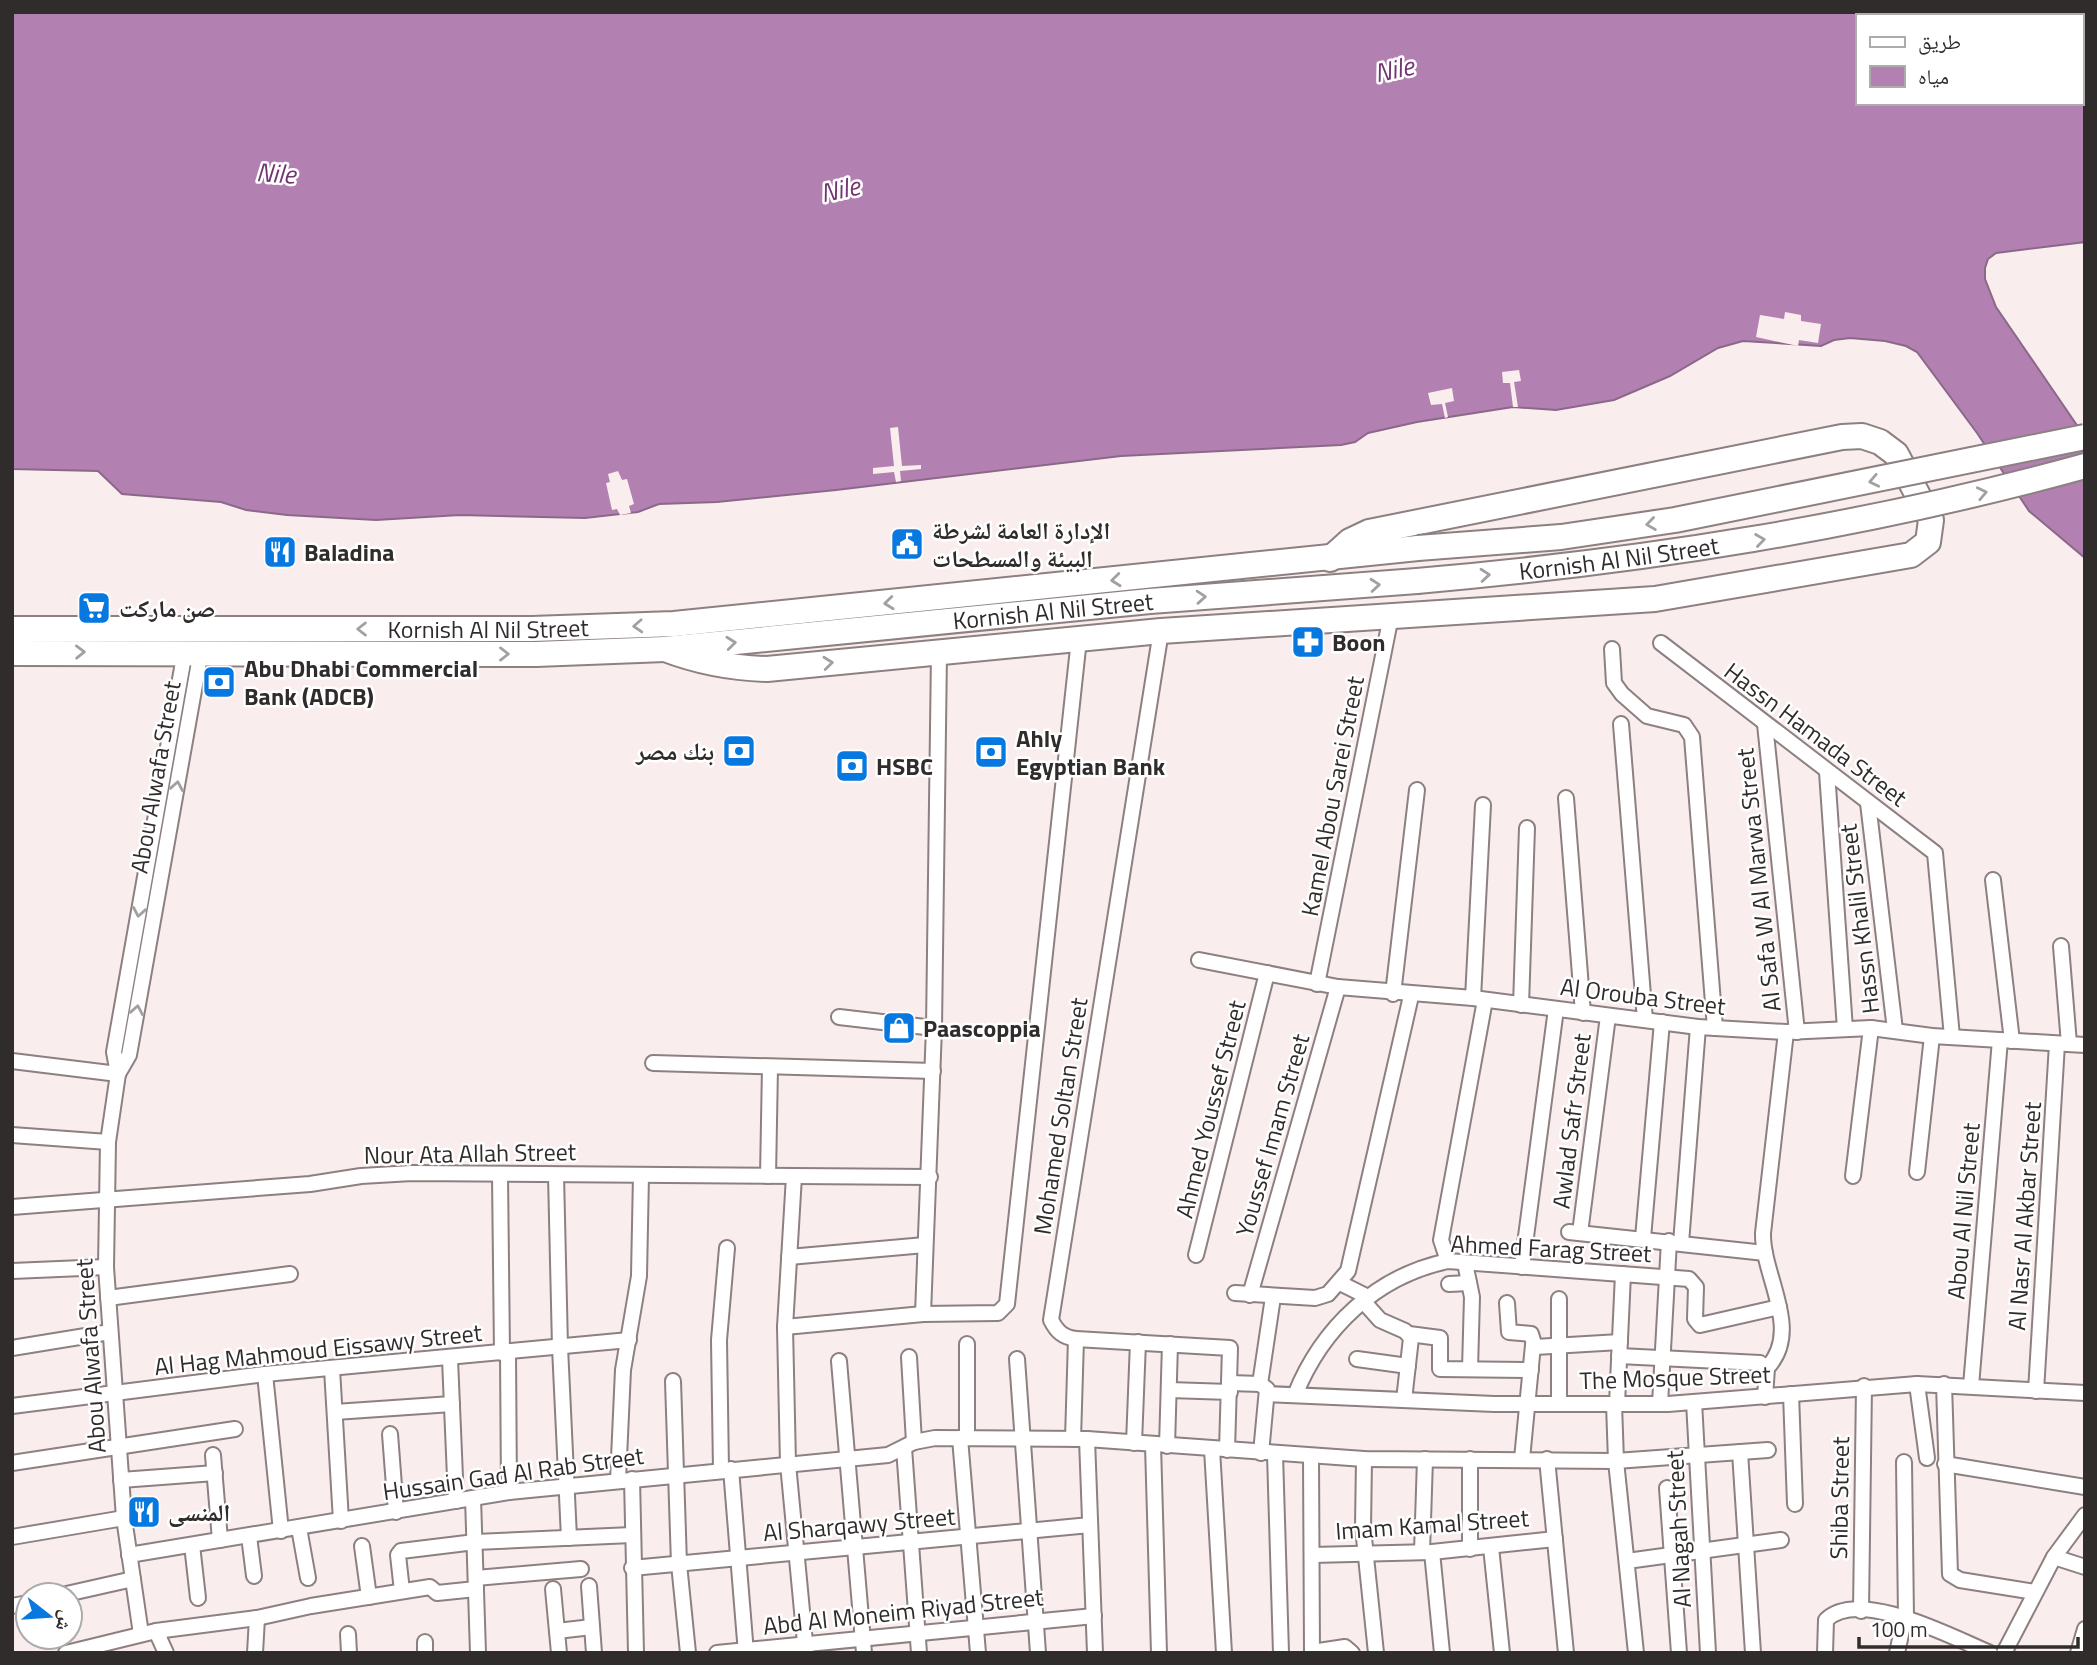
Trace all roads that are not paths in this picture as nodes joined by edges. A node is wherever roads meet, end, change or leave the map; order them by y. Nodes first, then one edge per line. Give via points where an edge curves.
1 (2085, 437) edge
2 (2085, 466) edge
3 (1330, 559) junction
4 (1150, 601) junction
5 (1391, 616) junction
6 (12, 629) edge
7 (1161, 631) junction
8 (1113, 635) junction
9 (1079, 639) junction
10 (1661, 643) dead end
11 (665, 649) junction
12 (1612, 649) dead end
13 (193, 651) junction
14 (12, 653) edge
15 (939, 653) junction
16 (1621, 724) dead end
17 (1765, 724) junction
18 (1827, 772) junction
19 (1417, 790) dead end
20 (1566, 798) dead end
21 (1868, 803) junction
22 (1483, 804) dead end
23 (1527, 828) dead end
24 (1993, 880) dead end
25 (2061, 946) dead end
26 (1199, 960) dead end
27 (1267, 973) junction
28 (1317, 984) junction
29 (1338, 988) junction
30 (1392, 994) junction
31 (1411, 996) junction
32 (1479, 999) junction
33 (1521, 1005) junction
34 (1556, 1009) junction
35 (1583, 1013) junction
36 (1608, 1016) junction
37 (839, 1017) dead end
38 (1645, 1020) junction
39 (1662, 1023) junction
40 (1698, 1027) junction
41 (934, 1028) junction
42 (1715, 1028) junction
43 (1871, 1028) junction
44 (1845, 1029) junction
45 (1895, 1030) junction
46 (1791, 1032) junction
47 (1932, 1036) junction
48 (1952, 1037) junction
49 (2006, 1040) junction
50 (2063, 1044) junction
51 (2085, 1045) edge
52 (12, 1060) edge
53 (653, 1063) dead end
54 (770, 1067) junction
55 (933, 1071) junction
56 (118, 1074) junction
57 (12, 1135) edge
58 (108, 1142) junction
59 (1917, 1172) dead end
60 (500, 1175) junction
61 (556, 1175) junction
62 (641, 1175) junction
63 (768, 1175) junction
64 (794, 1176) junction
65 (1853, 1176) dead end
66 (930, 1177) junction
67 (105, 1201) junction
68 (12, 1207) edge
69 (1643, 1238) junction
70 (1675, 1242) junction
71 (925, 1245) junction
72 (727, 1248) dead end
73 (1765, 1253) junction
74 (1196, 1255) dead end
75 (789, 1257) junction
76 (1448, 1261) junction
77 (1465, 1262) junction
78 (106, 1267) junction
79 (1522, 1267) junction
80 (12, 1271) edge
81 (290, 1274) dead end
82 (1623, 1274) junction
83 (1666, 1278) junction
84 (1340, 1283) junction
85 (1469, 1283) junction
86 (1449, 1284) dead end
87 (1235, 1293) dead end
88 (1251, 1294) junction
89 (1273, 1297) junction
90 (108, 1298) junction
91 (1366, 1299) junction
92 (1559, 1299) dead end
93 (1507, 1303) dead end
94 (1779, 1307) junction
95 (923, 1314) junction
96 (785, 1327) junction
97 (110, 1332) junction
98 (1409, 1334) junction
99 (1076, 1339) junction
100 (629, 1340) junction
101 (1138, 1342) junction
102 (967, 1344) dead end
103 (1170, 1344) junction
104 (1533, 1345) junction
105 (1559, 1346) junction
106 (560, 1347) junction
107 (12, 1348) edge
108 (1619, 1349) junction
109 (505, 1353) junction
110 (909, 1357) dead end
111 (1661, 1358) junction
112 (450, 1359) junction
113 (1017, 1359) dead end
114 (1357, 1359) dead end
115 (839, 1362) dead end
116 (1408, 1366) junction
117 (1767, 1368) junction
118 (332, 1369) junction
119 (1470, 1369) junction
120 (1531, 1370) junction
121 (265, 1374) junction
122 (673, 1381) dead end
123 (1917, 1384) junction
124 (1944, 1384) junction
125 (1864, 1386) junction
126 (1971, 1386) junction
127 (1230, 1388) junction
128 (1263, 1389) junction
129 (1169, 1390) junction
130 (2036, 1391) junction
131 (115, 1393) junction
132 (2085, 1393) edge
133 (1791, 1394) junction
134 (1295, 1395) junction
135 (1765, 1397) junction
136 (1404, 1400) junction
137 (1695, 1402) junction
138 (452, 1404) junction
139 (1528, 1404) junction
140 (1559, 1404) junction
141 (1615, 1404) junction
142 (1660, 1404) junction
143 (12, 1406) edge
144 (335, 1412) junction
145 (236, 1429) dead end
146 (390, 1434) dead end
147 (963, 1438) junction
148 (1023, 1438) junction
149 (1080, 1439) junction
150 (1134, 1443) junction
151 (909, 1445) junction
152 (1160, 1445) junction
153 (118, 1446) junction
154 (1212, 1449) junction
155 (1227, 1450) junction
156 (1768, 1450) dead end
157 (1740, 1452) junction
158 (1268, 1453) junction
159 (213, 1455) dead end
160 (1697, 1455) junction
161 (1311, 1456) junction
162 (847, 1458) junction
163 (1927, 1458) dead end
164 (1364, 1459) junction
165 (1425, 1459) junction
166 (1470, 1459) junction
167 (1522, 1459) junction
168 (1547, 1459) junction
169 (1616, 1461) junction
170 (1904, 1462) dead end
171 (12, 1463) edge
172 (788, 1464) junction
173 (1945, 1464) junction
174 (726, 1470) junction
175 (215, 1473) junction
176 (676, 1475) junction
177 (121, 1480) junction
178 (625, 1480) junction
179 (567, 1485) junction
180 (2085, 1487) edge
181 (1667, 1488) dead end
182 (509, 1492) junction
183 (473, 1498) junction
184 (456, 1501) junction
185 (1795, 1503) dead end
186 (396, 1512) junction
187 (2085, 1515) edge
188 (124, 1518) junction
189 (341, 1521) junction
190 (1090, 1525) junction
191 (299, 1528) junction
192 (281, 1531) junction
193 (1029, 1531) junction
194 (632, 1535) junction
195 (249, 1536) junction
196 (12, 1537) edge
197 (968, 1537) junction
198 (569, 1538) junction
199 (1555, 1539) junction
200 (1781, 1539) dead end
201 (220, 1540) junction
202 (475, 1542) junction
203 (912, 1542) junction
204 (1746, 1544) junction
205 (192, 1545) junction
206 (362, 1546) dead end
207 (1491, 1546) junction
208 (855, 1547) junction
209 (1470, 1549) junction
210 (1702, 1551) junction
211 (1365, 1552) junction
212 (1427, 1552) junction
213 (796, 1553) junction
214 (129, 1555) junction
215 (1312, 1555) junction
216 (1670, 1555) junction
217 (2054, 1557) junction
218 (738, 1558) junction
219 (1627, 1561) junction
220 (679, 1564) junction
221 (2085, 1567) edge
222 (632, 1568) junction
223 (581, 1569) dead end
224 (254, 1576) dead end
225 (308, 1578) dead end
226 (133, 1579) junction
227 (476, 1583) junction
228 (589, 1586) dead end
229 (553, 1589) dead end
230 (84, 1590) edge
231 (402, 1591) junction
232 (2035, 1592) junction
233 (369, 1597) junction
234 (198, 1598) dead end
235 (1861, 1611) junction
236 (1094, 1616) junction
237 (1906, 1617) junction
238 (257, 1618) junction
239 (1035, 1621) junction
240 (976, 1626) junction
241 (592, 1628) junction
242 (2085, 1629) edge
243 (156, 1631) junction
244 (557, 1631) junction
245 (919, 1632) junction
246 (141, 1634) junction
247 (348, 1634) dead end
248 (1951, 1636) junction
249 (863, 1637) junction
250 (103, 1647) edge
251 (805, 1648) edge
252 (746, 1651) edge
253 (1312, 1652) edge
254 (66, 1653) edge
255 (166, 1653) edge
256 (256, 1653) edge
257 (349, 1653) edge
258 (478, 1653) edge
259 (559, 1653) edge
260 (594, 1653) edge
261 (636, 1653) edge
262 (688, 1653) edge
263 (717, 1653) edge
264 (864, 1653) edge
265 (919, 1653) edge
266 (978, 1653) edge
267 (1038, 1653) edge
268 (1095, 1653) edge
269 (1159, 1653) edge
270 (1224, 1653) edge
271 (1281, 1653) edge
272 (1352, 1653) edge
273 (1376, 1653) edge
274 (1442, 1653) edge
275 (1502, 1653) edge
276 (1566, 1653) edge
277 (1636, 1653) edge
278 (1679, 1653) edge
279 (1708, 1653) edge
280 (1754, 1653) edge
281 (1825, 1653) edge
282 (1897, 1653) edge
283 (1950, 1653) edge
284 (1990, 1653) edge
285 (2004, 1653) edge
286 (2078, 1653) edge

1 -> 3 highway, Kornish Al Nil Street, bridge via 1675,520 1561,537
4 -> 2 highway, Kornish Al Nil Street, bridge via 1553,569 1771,538
3 - 5 highway via 1369,532 1842,437 1862,436 1896,454 1931,520 1928,542 1910,555 1655,599
3 -> 6 highway, Kornish Al Nil Street via 674,624 532,629
4 - 8 highway
11 -> 4 highway, Kornish Al Nil Street
5 - 7 highway
5 - 28 street, Kamel Abou Sarei Street
7 - 8 highway
7 - 99 street, Mohamed Soltan Street via 1052,1309 1056,1330
8 - 9 highway
9 - 15 highway
9 - 95 street via 1007,1304 998,1313
10 - 17 street, Hassn Hamada Street
13 -> 11 highway, Kornish Al Nil Street via 536,654
11 -> 15 highway via 732,668 767,669
12 - 42 street via 1614,683 1622,694 1647,716 1684,725 1692,737
14 -> 13 highway, Kornish Al Nil Street
13 - 56 street, Abou Alwafa Street via 114,1052
15 - 41 street
16 - 38 street
17 - 18 street, Hassn Hamada Street
17 - 46 street, Al Safa W Al Marwa Street
18 - 21 street, Hassn Hamada Street
18 - 44 street
19 - 30 street
20 - 35 street
21 - 45 street, Hassn Khalil Street
21 - 48 street, Hassn Hamada Street via 1932,850 1937,863
22 - 32 street
23 - 33 street
24 - 49 street, Abou Al Nil Street
25 - 50 street, Al Nasr Al Akbar Street
26 - 27 street, Al Orouba Street
27 - 28 street, Al Orouba Street
27 - 74 street, Ahmed Youssef Street
28 - 29 street, Al Orouba Street
29 - 30 street, Al Orouba Street
29 - 88 street, Youssef Imam Street
30 - 31 street, Al Orouba Street
31 - 32 street, Al Orouba Street
31 - 84 street via 1353,1257
32 - 33 street, Al Orouba Street
32 - 76 street via 1441,1240
33 - 34 street, Al Orouba Street
34 - 35 street, Al Orouba Street
34 - 79 street
35 - 36 street, Al Orouba Street
36 - 38 street, Al Orouba Street
36 - 69 street, Awlad Safr Street via 1574,1232
37 - 41 street
38 - 39 street, Al Orouba Street
39 - 40 street, Al Orouba Street
39 - 69 street
40 - 42 street, Al Orouba Street
40 - 70 street
41 - 55 street
42 - 46 street, Al Orouba Street
43 - 44 street, Al Orouba Street
43 - 45 street, Al Orouba Street
43 - 65 street
44 - 46 street, Al Orouba Street
45 - 47 street, Al Orouba Street
46 - 73 street, Al Safa W Al Marwa Street via 1763,1233
47 - 48 street, Al Orouba Street
47 - 59 street
48 - 49 street, Al Orouba Street
49 - 50 street, Al Orouba Street
49 - 126 street, Abou Al Nil Street
50 - 51 street, Al Orouba Street
50 - 130 street, Al Nasr Al Akbar Street
52 - 56 street
53 - 54 street
54 - 55 street
54 - 63 street
55 - 66 street
56 - 58 street, Abou Alwafa Street
57 - 58 street
58 - 67 street, Abou Alwafa Street
60 - 61 street, Nour Ata Allah Street
60 - 67 street, Nour Ata Allah Street via 374,1175
60 - 109 street
61 - 62 street, Nour Ata Allah Street
61 - 106 street
62 - 63 street, Nour Ata Allah Street
62 - 100 street via 639,1276
63 - 64 street, Nour Ata Allah Street
64 - 66 street, Nour Ata Allah Street
64 - 75 street
66 - 71 street
67 - 68 street, Nour Ata Allah Street
67 - 78 street, Abou Alwafa Street
69 - 70 street
70 - 73 street
70 - 83 street
71 - 75 street
71 - 95 street
72 - 174 street via 719,1340
73 - 94 street, Al Safa W Al Marwa Street
75 - 96 street
76 - 77 street, Ahmed Farag Street
76 - 91 street, Ahmed Farag Street via 1401,1276
77 - 79 street, Ahmed Farag Street
77 - 85 street
78 - 80 street
78 - 90 street, Abou Alwafa Street
79 - 82 street, Ahmed Farag Street
81 - 90 street
82 - 83 street, Ahmed Farag Street
82 - 108 street
83 - 94 street, Ahmed Farag Street via 1689,1279 1695,1284 1695,1319 1700,1325
83 - 111 street
84 - 89 street via 1315,1298
84 - 91 street
85 - 86 street
85 - 119 street
87 - 88 street
88 - 89 street
89 - 128 street
90 - 97 street, Abou Alwafa Street
91 - 98 street via 1380,1320
91 - 134 street, Ahmed Farag Street via 1313,1357
92 - 105 street
93 - 104 street via 1509,1332 1531,1334
94 - 117 street, Al Safa W Al Marwa Street via 1781,1350
95 - 96 street
96 - 172 street
97 - 107 street
97 - 131 street, Abou Alwafa Street
98 - 116 street
98 - 119 street via 1440,1338 1440,1369
99 - 101 street
99 - 149 street
100 - 106 street, Al Hag Mahmoud Eissawy Street
100 - 178 street via 623,1370
101 - 103 street
101 - 150 street
102 - 147 street
103 - 127 street via 1230,1348
103 - 129 street
104 - 105 street
104 - 120 street
105 - 108 street
105 - 140 street
106 - 109 street, Al Hag Mahmoud Eissawy Street
106 - 179 street
108 - 111 street
108 - 141 street
109 - 112 street, Al Hag Mahmoud Eissawy Street
109 - 182 street
110 - 151 street
111 - 117 street via 1760,1363
111 - 142 street
112 - 118 street, Al Hag Mahmoud Eissawy Street
112 - 138 street
113 - 148 street
114 - 116 street
115 - 162 street
116 - 136 street
117 - 135 street
118 - 121 street, Al Hag Mahmoud Eissawy Street
118 - 144 street
119 - 120 street
120 - 139 street
121 - 131 street, Al Hag Mahmoud Eissawy Street
121 - 192 street
122 - 176 street
123 - 124 street, The Mosque Street
123 - 125 street, The Mosque Street
123 - 163 street
124 - 126 street, The Mosque Street
124 - 173 street
125 - 133 street, The Mosque Street
125 - 235 street, Shiba Street
126 - 130 street, The Mosque Street
127 - 128 street, The Mosque Street
127 - 129 street
127 - 155 street
128 - 134 street, The Mosque Street
128 - 158 street
129 - 152 street
130 - 132 street, The Mosque Street
131 - 143 street, Al Hag Mahmoud Eissawy Street
131 - 153 street, Abou Alwafa Street
133 - 135 street, The Mosque Street
133 - 185 street
134 - 136 street, The Mosque Street
135 - 137 street, The Mosque Street
136 - 139 street, The Mosque Street
137 - 142 street, The Mosque Street
137 - 160 street, Al Nagah Street
138 - 144 street
138 - 184 street
139 - 140 street, The Mosque Street
139 - 167 street
140 - 141 street, The Mosque Street
141 - 142 street, The Mosque Street
141 - 169 street
144 - 189 street
145 - 153 street
146 - 186 street
147 - 148 street, Hussain Gad Al Rab Street
147 - 151 street, Hussain Gad Al Rab Street
147 - 197 street
148 - 149 street, Hussain Gad Al Rab Street
148 - 193 street
149 - 150 street, Hussain Gad Al Rab Street
149 - 190 street
150 - 152 street, Hussain Gad Al Rab Street
151 - 162 street, Hussain Gad Al Rab Street via 888,1455
151 - 203 street
152 - 154 street, Hussain Gad Al Rab Street
152 - 269 street
153 - 171 street
153 - 177 street, Abou Alwafa Street
154 - 155 street, Hussain Gad Al Rab Street
154 - 270 street
155 - 158 street, Hussain Gad Al Rab Street
156 - 157 street, Hussain Gad Al Rab Street
157 - 160 street, Hussain Gad Al Rab Street
157 - 204 street
158 - 161 street, Hussain Gad Al Rab Street
158 - 271 street
159 - 175 street
160 - 169 street, Hussain Gad Al Rab Street
160 - 210 street, Al Nagah Street
161 - 164 street, Hussain Gad Al Rab Street
161 - 215 street
162 - 172 street, Hussain Gad Al Rab Street
162 - 208 street
164 - 165 street, Hussain Gad Al Rab Street
164 - 211 street
165 - 166 street, Hussain Gad Al Rab Street
165 - 212 street
166 - 167 street, Hussain Gad Al Rab Street
166 - 209 street
167 - 168 street, Hussain Gad Al Rab Street
168 - 169 street, Hussain Gad Al Rab Street
168 - 199 street
169 - 219 street
170 - 237 street
172 - 174 street, Hussain Gad Al Rab Street
172 - 213 street
173 - 180 street
173 - 232 street via 1950,1574 1960,1580
174 - 176 street, Hussain Gad Al Rab Street
174 - 218 street
175 - 177 street
175 - 201 street
176 - 178 street, Hussain Gad Al Rab Street
176 - 220 street
177 - 188 street, Abou Alwafa Street
178 - 179 street, Hussain Gad Al Rab Street
178 - 194 street
179 - 182 street, Hussain Gad Al Rab Street
179 - 198 street
181 - 216 street
182 - 183 street, Hussain Gad Al Rab Street
183 - 184 street, Hussain Gad Al Rab Street
183 - 202 street
184 - 186 street, Hussain Gad Al Rab Street
186 - 189 street, Hussain Gad Al Rab Street
187 - 217 street
188 - 196 street
188 - 214 street, Abou Alwafa Street
189 - 191 street, Hussain Gad Al Rab Street
190 - 193 street, Al Sharqawy Street
190 - 236 street
191 - 192 street, Hussain Gad Al Rab Street
191 - 225 street
192 - 195 street, Hussain Gad Al Rab Street
193 - 197 street, Al Sharqawy Street
193 - 239 street
194 - 198 street
194 - 222 street
195 - 201 street, Hussain Gad Al Rab Street
195 - 224 street
197 - 203 street, Al Sharqawy Street
197 - 240 street
198 - 202 street
199 - 207 street, Imam Kamal Street
199 - 276 street
200 - 204 street
201 - 205 street, Hussain Gad Al Rab Street
202 - 227 street
202 - 231 street via 400,1551
203 - 208 street, Al Sharqawy Street
203 - 245 street
204 - 210 street
204 - 280 street
205 - 214 street, Hussain Gad Al Rab Street
205 - 234 street
206 - 233 street
207 - 209 street, Imam Kamal Street
207 - 275 street
208 - 213 street, Al Sharqawy Street
208 - 249 street
209 - 212 street, Imam Kamal Street
210 - 216 street
210 - 279 street, Al Nagah Street
211 - 212 street, Imam Kamal Street
211 - 215 street, Imam Kamal Street
211 - 273 street
212 - 274 street
213 - 218 street, Al Sharqawy Street
213 - 251 street
214 - 226 street, Abou Alwafa Street
215 - 253 street
216 - 219 street
216 - 278 street
217 - 221 street
217 - 232 street
218 - 220 street, Al Sharqawy Street
218 - 252 street
219 - 277 street
220 - 222 street, Al Sharqawy Street
220 - 262 street
222 - 261 street
223 - 227 street
226 - 230 street
226 - 246 street, Abou Alwafa Street
227 - 231 street via 437,1593 432,1587
227 - 258 street
228 - 241 street
229 - 244 street
231 - 233 street
232 - 285 street
233 - 238 street
235 - 237 street
235 - 281 street via 1834,1613 1826,1620
236 - 239 street, Abd Al Moneim Riyad Street
236 - 268 street
237 - 248 street
237 - 282 street
238 - 243 street
238 - 256 street
239 - 240 street, Abd Al Moneim Riyad Street
239 - 267 street
240 - 245 street, Abd Al Moneim Riyad Street
240 - 266 street
241 - 244 street
241 - 260 street
242 - 286 street
243 - 246 street
243 - 255 street
244 - 259 street
245 - 249 street, Abd Al Moneim Riyad Street
245 - 265 street
246 - 250 street
247 - 257 street
248 - 283 street
248 - 284 street
249 - 251 street, Abd Al Moneim Riyad Street
249 - 264 street
250 - 254 street
251 - 252 street, Abd Al Moneim Riyad Street
252 - 263 street, Abd Al Moneim Riyad Street
253 - 272 street via 1345,1647

